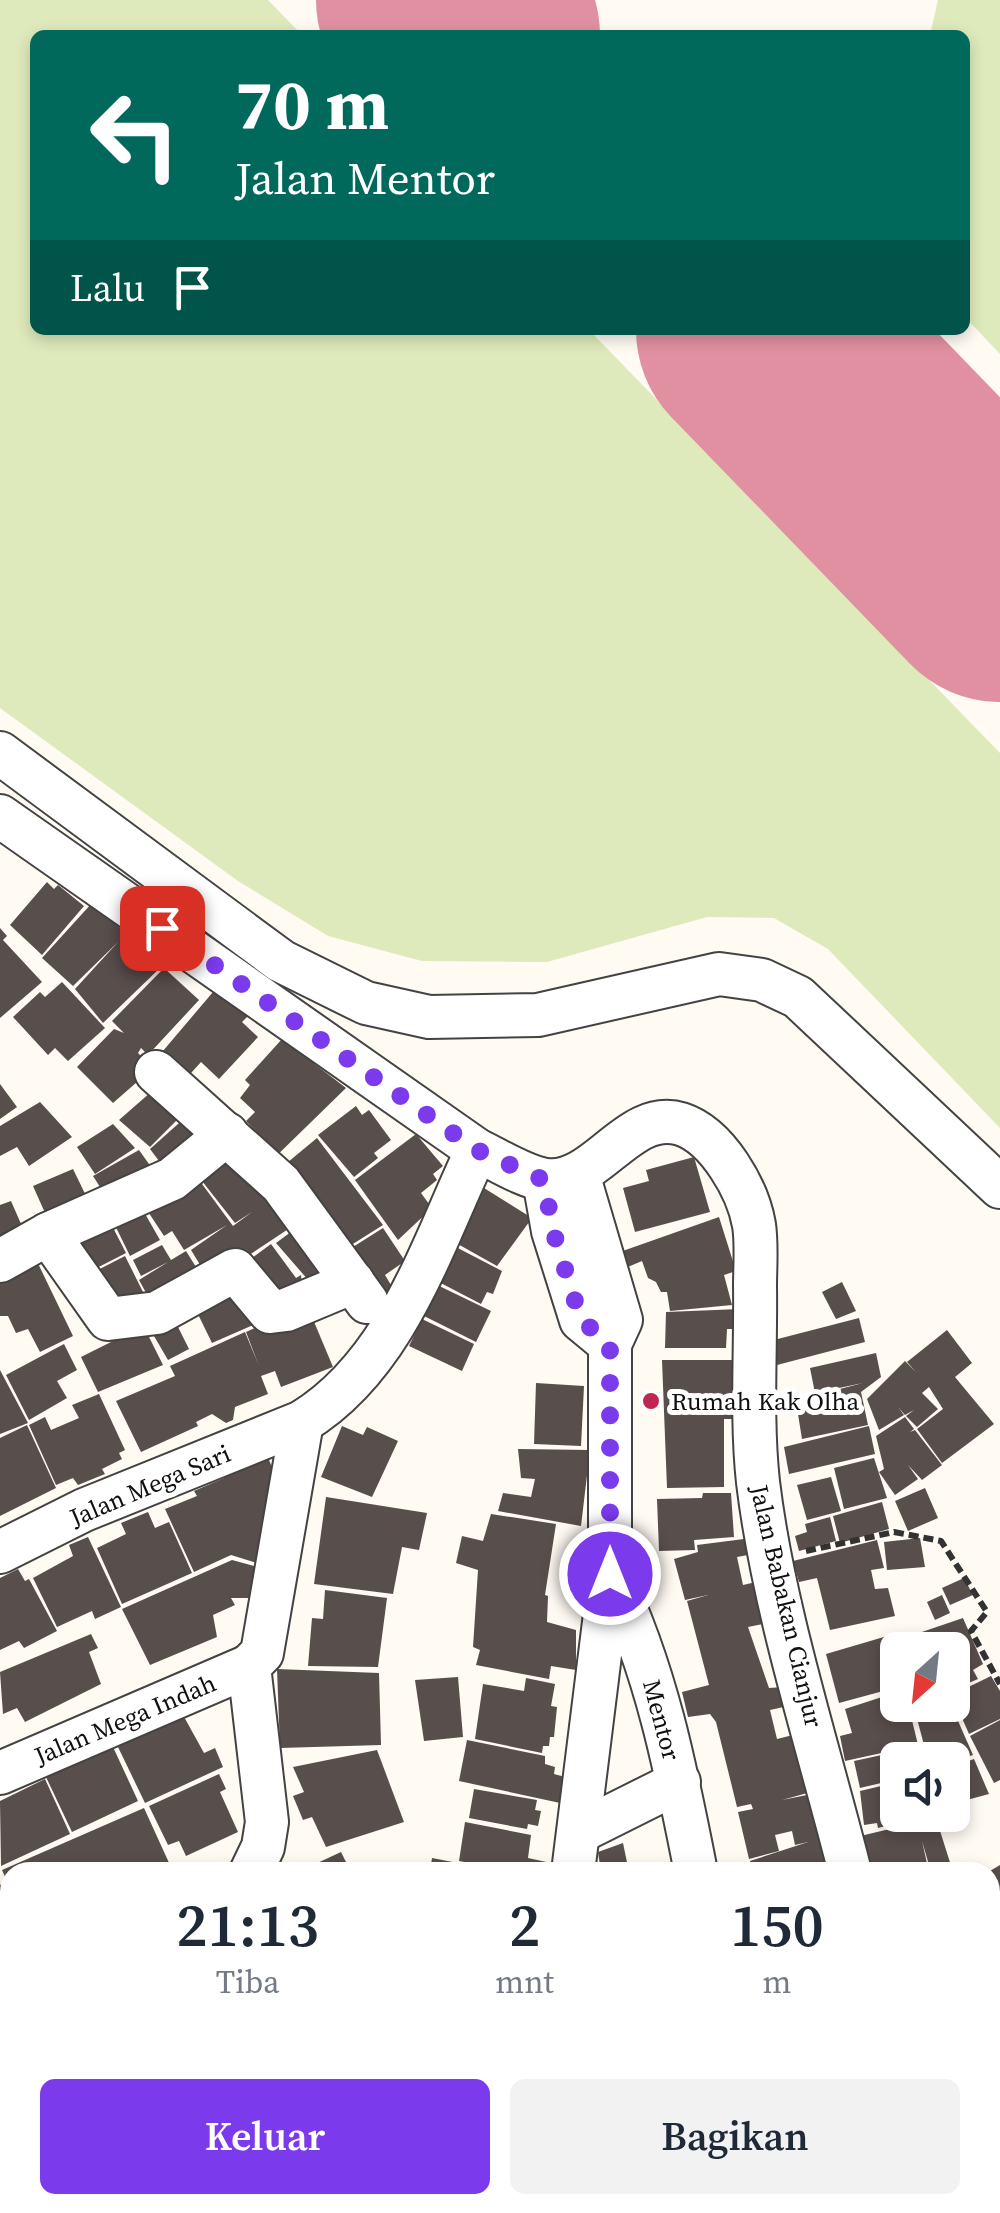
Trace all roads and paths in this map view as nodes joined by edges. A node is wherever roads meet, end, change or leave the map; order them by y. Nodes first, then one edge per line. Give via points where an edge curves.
1 (0, 753) edge
2 (0, 816) edge
3 (156, 1072) dead end
4 (227, 1134) junction
5 (477, 1150) junction
6 (582, 1166) junction
7 (1000, 1187) edge
8 (48, 1234) junction
9 (0, 1261) edge
10 (353, 1282) junction
11 (390, 1334) junction
12 (302, 1422) junction
13 (0, 1552) edge
14 (786, 1556) junction
15 (610, 1574) junction
16 (249, 1666) junction
17 (1000, 1684) edge
18 (0, 1773) edge
19 (679, 1782) junction
20 (580, 1831) junction
21 (256, 1862) edge
22 (575, 1862) edge
23 (694, 1862) edge
24 (848, 1862) edge

1 - 7 street via 281,961 366,1003 429,1016 538,1016 719,974 762,980 798,997
2 - 5 street
3 - 4 street
4 - 8 street via 172,1179
4 - 10 street via 281,1184
5 - 6 street
5 - 11 street, Jalan Mega Sari
6 - 14 street, Jalan Babakan Cianjur via 660,1123 680,1124 701,1136 736,1176 754,1225 758,1480
6 - 15 street, Mentor via 621,1320 610,1344
8 - 9 street
8 - 10 street via 108,1319 157,1313 236,1270 270,1312
10 - 11 street
11 - 12 street, Jalan Mega Sari via 348,1389
12 - 13 street, Jalan Mega Sari via 84,1510
12 - 16 street via 262,1654
14 - 17 path via 894,1532 941,1542 988,1612 971,1631
14 - 24 street, Jalan Babakan Cianjur
15 - 19 street, Mentor via 640,1635
15 - 20 street, Mentor
16 - 18 street, Jalan Mega Indah
16 - 21 street via 267,1822
19 - 20 street
19 - 23 street, Mentor
20 - 22 street, Mentor

